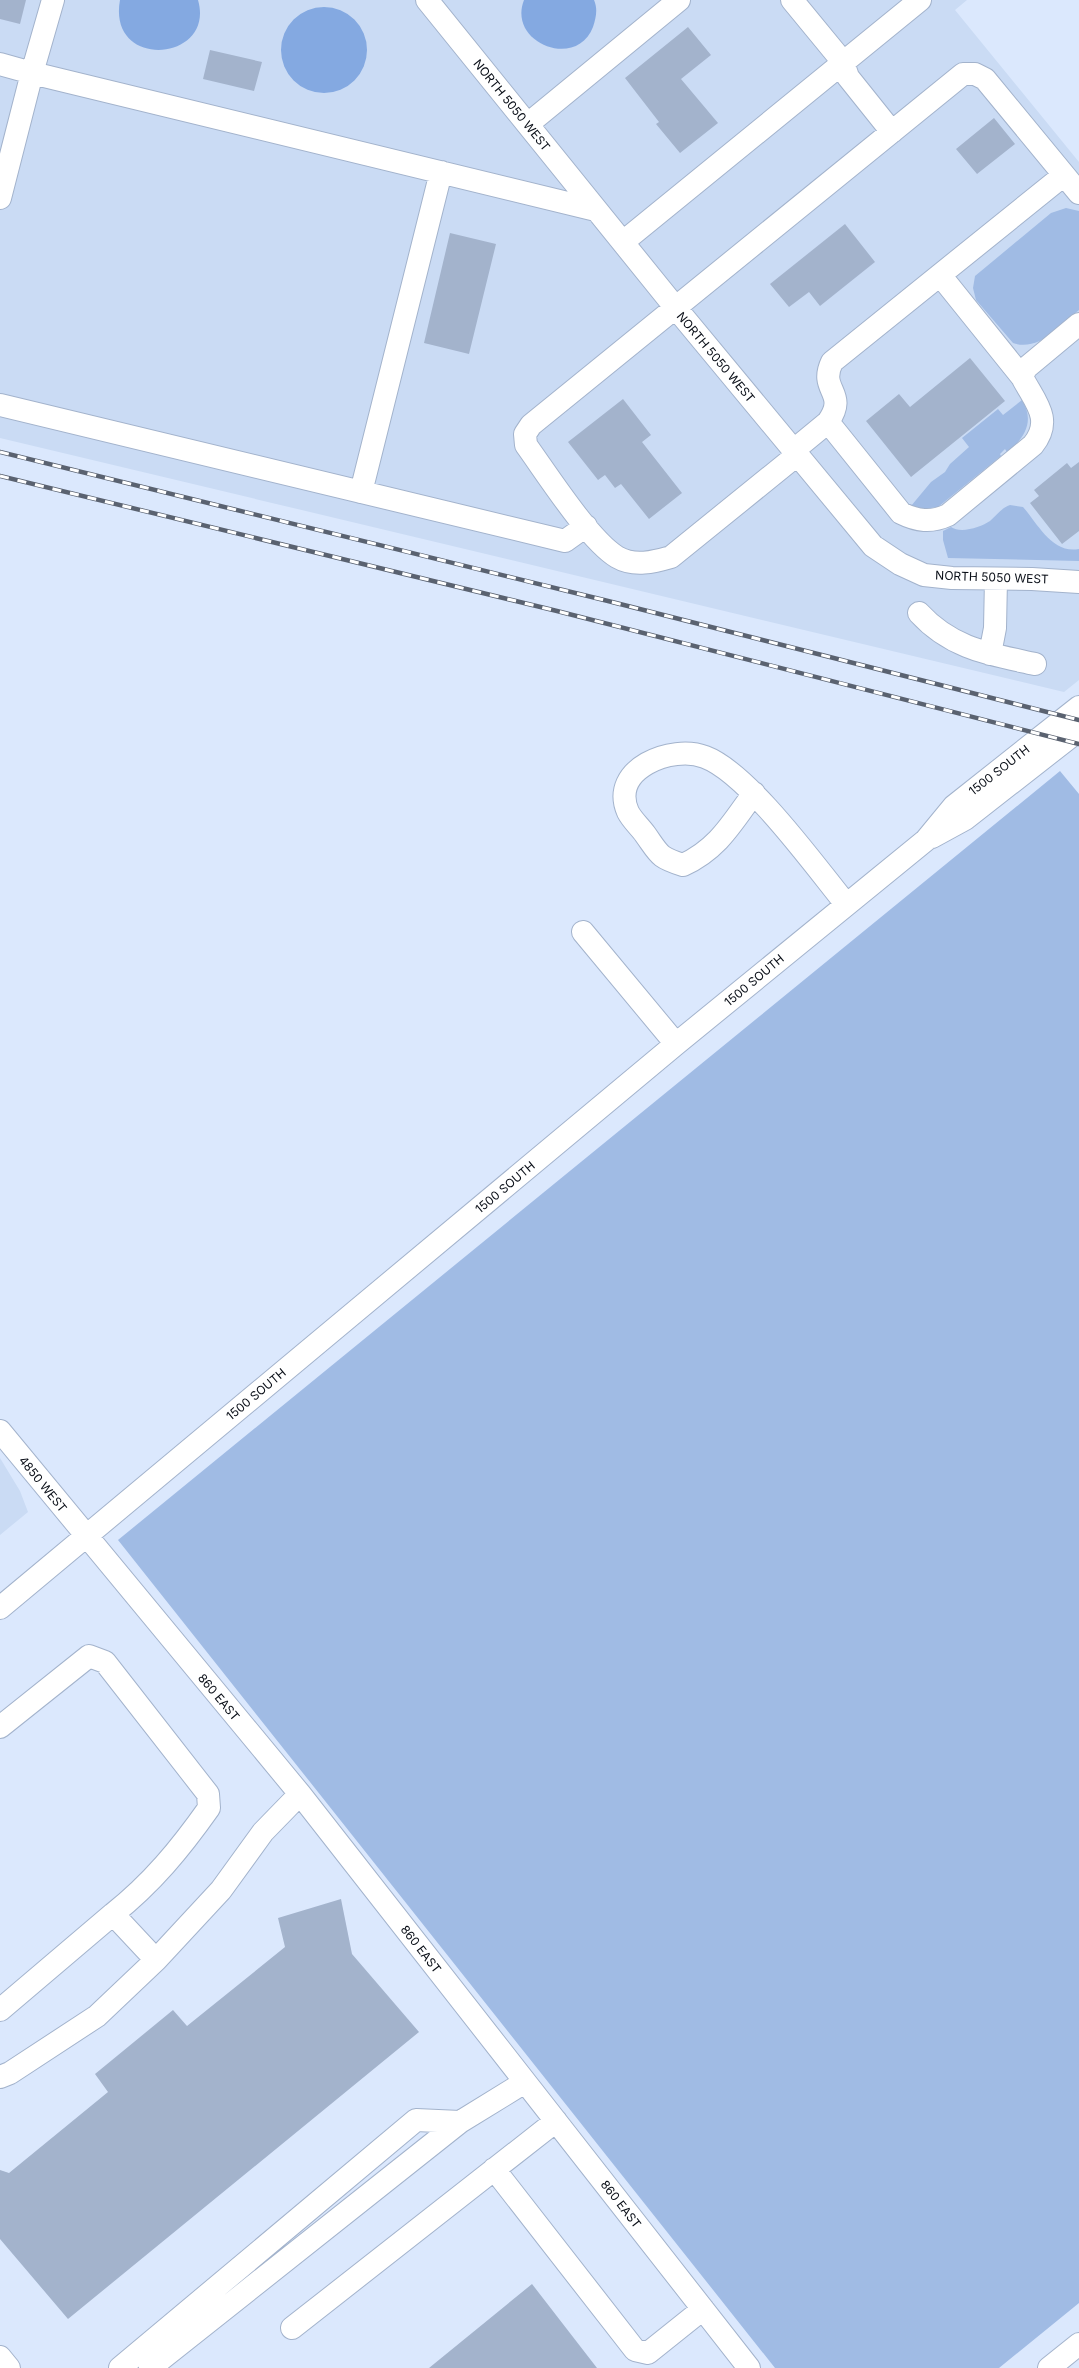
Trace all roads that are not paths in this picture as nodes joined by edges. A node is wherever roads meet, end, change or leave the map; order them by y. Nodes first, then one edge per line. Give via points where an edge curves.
1 (53, 0) edge
2 (427, 0) edge
3 (679, 0) edge
4 (792, 0) edge
5 (920, 0) edge
6 (843, 62) junction
7 (0, 64) edge
8 (32, 72) junction
9 (528, 124) junction
10 (892, 132) junction
11 (441, 172) junction
12 (1064, 175) junction
13 (1079, 193) edge
14 (0, 198) edge
15 (596, 210) junction
16 (623, 242) junction
17 (940, 275) junction
18 (675, 307) junction
19 (1079, 324) edge
20 (1022, 377) junction
21 (0, 405) edge
22 (828, 422) junction
23 (796, 453) junction
24 (361, 492) junction
25 (586, 526) junction
26 (996, 579) junction
27 (1079, 582) edge
28 (919, 613) dead end
29 (990, 654) junction
30 (1035, 664) dead end
31 (1079, 706) edge
32 (1079, 730) edge
33 (754, 793) junction
34 (926, 840) junction
35 (846, 904) junction
36 (584, 932) dead end
37 (676, 1044) junction
38 (0, 1431) edge
39 (86, 1536) junction
40 (0, 1608) edge
41 (0, 1727) edge
42 (300, 1794) junction
43 (113, 1914) junction
44 (156, 1960) junction
45 (0, 2010) edge
46 (3, 2070) edge
47 (525, 2082) junction
48 (556, 2121) junction
49 (460, 2122) junction
50 (494, 2169) junction
51 (703, 2309) junction
52 (292, 2328) dead end
53 (1079, 2344) edge
54 (0, 2357) edge
55 (9, 2368) edge
56 (120, 2368) edge
57 (150, 2368) edge
58 (749, 2368) edge
59 (1049, 2368) edge

1 - 8 street
2 - 9 street, NORTH 5050 WEST
3 - 9 street
4 - 6 street
5 - 6 street
6 - 10 street via 848,77
6 - 16 street
7 - 8 street
8 - 11 street
8 - 14 street
9 - 15 street, NORTH 5050 WEST
10 - 12 street via 963,74 975,74 985,79
10 - 18 street
11 - 15 street
11 - 24 street
12 - 13 street
12 - 17 street
15 - 16 street, NORTH 5050 WEST
16 - 18 street, NORTH 5050 WEST
17 - 20 street
17 - 22 street via 832,362 827,373 837,402 835,412
18 - 23 street, NORTH 5050 WEST
18 - 25 street via 531,425 525,434 526,445
19 - 20 street via 1026,368
20 - 22 street via 1042,414 1044,424 1041,435 1033,445 939,519 915,520 901,513
21 - 24 street
22 - 23 street
23 - 25 street via 671,557 652,563 618,558
23 - 26 street, NORTH 5050 WEST via 872,546 900,564 924,574 952,578
24 - 25 street via 565,541
26 - 27 street, NORTH 5050 WEST
26 - 29 street via 995,628
28 - 29 street via 934,628 952,640
29 - 30 street
31 - 34 street, 1500 SOUTH via 954,806
32 - 34 street, 1500 SOUTH via 965,819
33 - 33 street via 727,770 705,757 684,753 665,754 641,766 630,779 625,796 628,812 662,858 683,865 717,844
33 - 35 street
34 - 35 street, 1500 SOUTH
35 - 37 street, 1500 SOUTH
36 - 37 street
37 - 39 street, 1500 SOUTH
38 - 39 street, 4850 WEST
39 - 40 street, 1500 SOUTH
39 - 42 street, 860 EAST
41 - 43 street via 89,1656 105,1662 208,1794 209,1808 180,1849 140,1893
42 - 44 street via 263,1832 220,1890
42 - 47 street, 860 EAST
43 - 44 street
43 - 45 street
44 - 46 street via 96,2016
47 - 48 street, 860 EAST
47 - 49 street
48 - 50 street
48 - 51 street, 860 EAST
49 - 56 street via 416,2120
49 - 57 street
50 - 51 street via 636,2350 648,2353
50 - 52 street
51 - 58 street, 860 EAST
53 - 59 street
54 - 55 street

